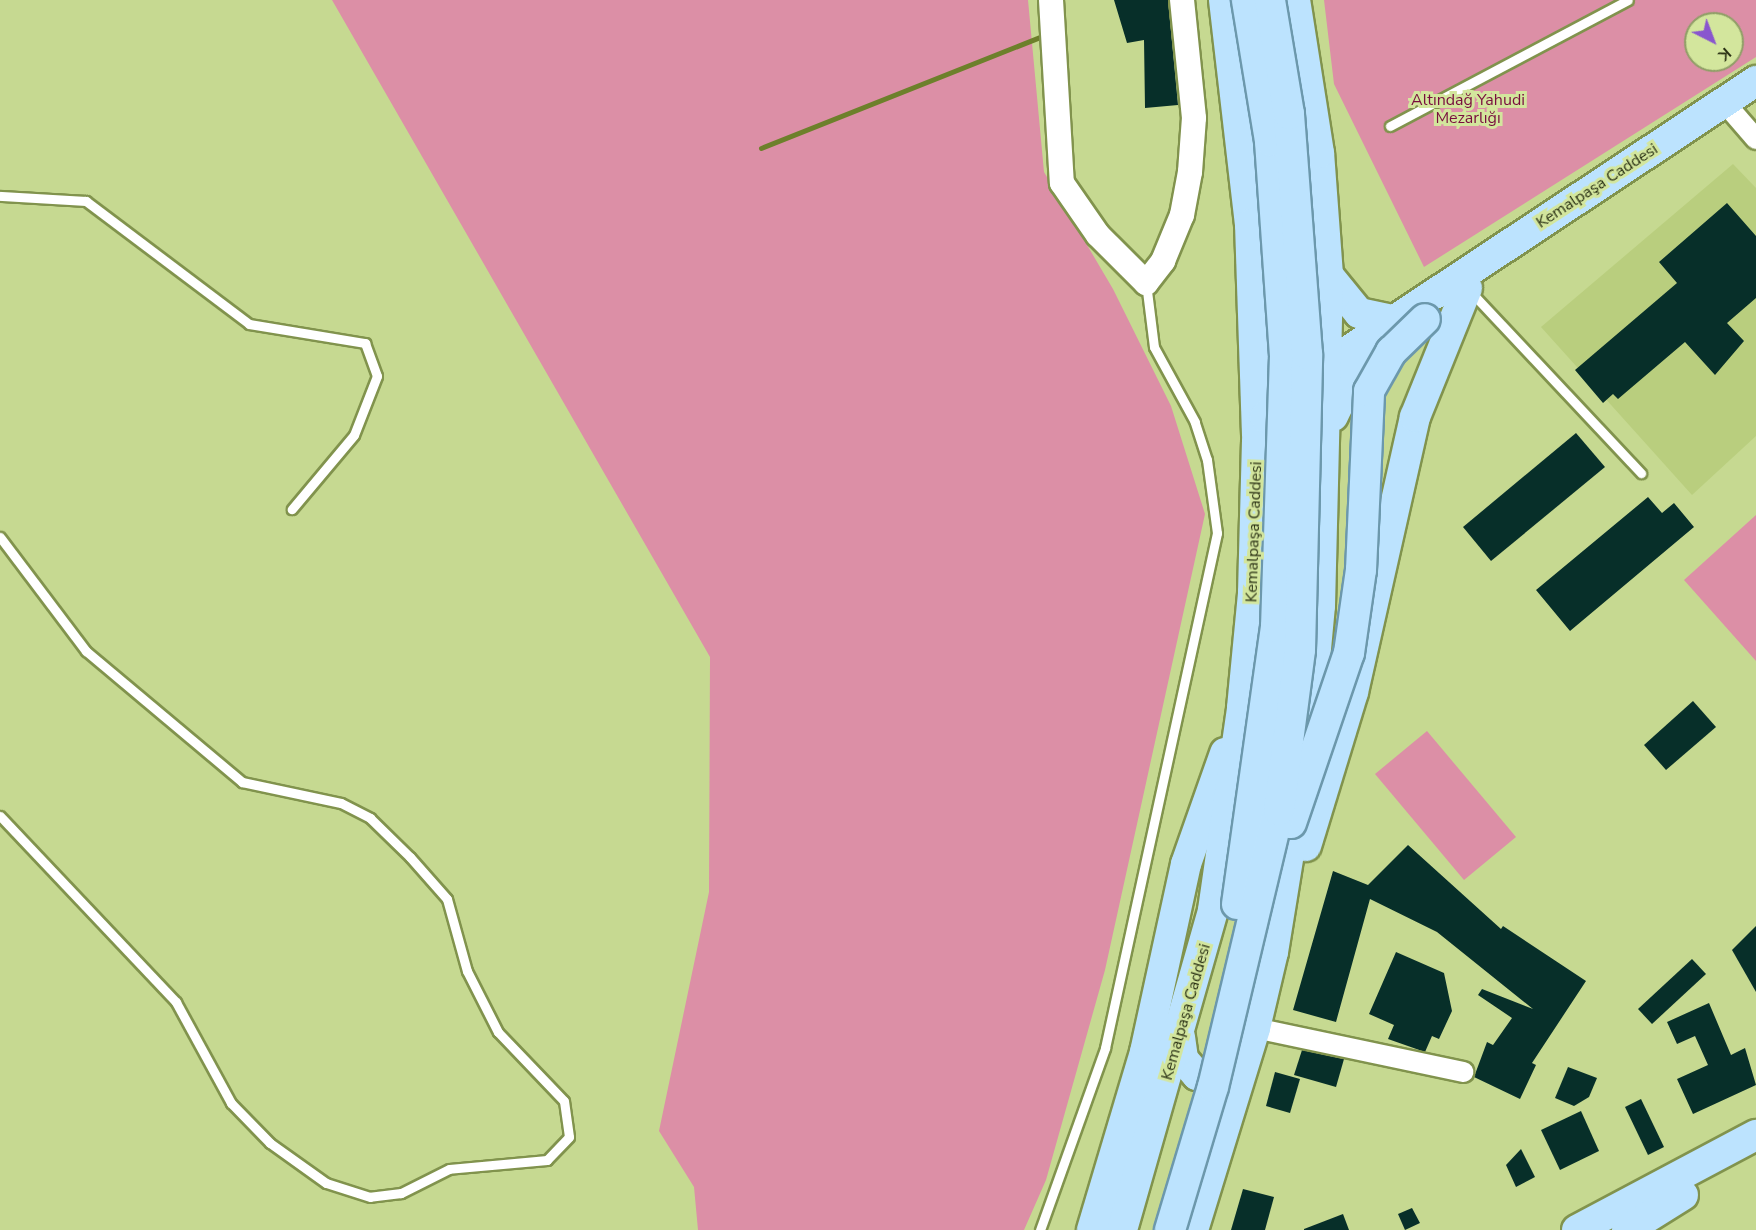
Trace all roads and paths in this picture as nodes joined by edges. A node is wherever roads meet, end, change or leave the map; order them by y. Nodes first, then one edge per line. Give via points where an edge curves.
1 (1051, 0) edge
2 (1182, 0) edge
3 (1224, 0) edge
4 (1247, 0) edge
5 (1270, 0) edge
6 (1295, 0) edge
7 (1628, 0) edge
8 (1756, 81) edge
9 (1738, 104) edge
10 (1390, 126) dead end
11 (1756, 139) edge
12 (0, 196) edge
13 (1328, 275) junction
14 (1146, 283) junction
15 (1458, 294) junction
16 (1393, 320) junction
17 (1330, 363) junction
18 (1328, 437) junction
19 (1257, 442) junction
20 (1641, 473) dead end
21 (292, 509) dead end
22 (0, 537) edge
23 (1253, 593) junction
24 (1320, 606) junction
25 (1242, 708) junction
26 (0, 816) edge
27 (1273, 952) junction
28 (1256, 1029) junction
29 (1180, 1037) junction
30 (1246, 1060) junction
31 (1462, 1072) dead end
32 (1213, 1087) junction
33 (1756, 1135) edge
34 (1756, 1158) edge
35 (1040, 1230) edge
36 (1092, 1230) edge
37 (1122, 1230) edge
38 (1150, 1230) edge
39 (1170, 1230) edge
40 (1193, 1230) edge
41 (1577, 1230) edge
42 (1627, 1230) edge

1 - 14 street via 1062,183 1098,236
2 - 14 street via 1194,118 1190,172 1182,215 1163,261
3 - 19 main road via 1250,213
4 - 38 main road, bridge via 1270,141 1285,356 1276,627 1229,944 1180,1136
5 - 32 main road, bridge via 1289,114 1307,354 1304,583 1279,810
6 - 13 main road via 1319,153
7 - 10 lane
8 - 9 main road, Kemalpaşa Caddesi
9 - 11 street
9 - 15 main road
9 - 16 main road, Kemalpaşa Caddesi
12 - 21 lane via 86,201 249,324 365,343 377,376 354,435
13 - 16 main road via 1359,313
13 - 17 main road
14 - 35 lane via 1154,347 1191,413 1208,460 1217,534 1105,1048
15 - 18 main road via 1414,320 1359,366 1336,406
15 - 20 lane
15 - 27 main road via 1415,417 1353,692
15 - 32 main road, bridge via 1390,352 1369,391 1360,570 1345,674 1297,803 1244,1015
16 - 17 main road, Kemalpaşa Caddesi
17 - 18 main road
17 - 19 main road, Kemalpaşa Caddesi via 1272,407
18 - 24 main road
19 - 23 main road, Kemalpaşa Caddesi
22 - 26 lane via 86,651 242,782 341,803 370,818 410,857 447,899 467,970 498,1032 564,1101 569,1137 547,1160 449,1169 401,1193 370,1197 326,1183 270,1143 231,1102 176,1002
23 - 24 main road via 1265,574 1287,566 1309,574
23 - 25 main road, Kemalpaşa Caddesi
24 - 27 main road via 1308,735
25 - 29 main road, Kemalpaşa Caddesi via 1214,910
25 - 36 main road via 1202,810 1145,1052
27 - 28 main road
28 - 30 main road
28 - 31 street
29 - 30 main road via 1189,1069 1208,1079 1229,1076
29 - 37 main road, Kemalpaşa Caddesi
30 - 40 main road
32 - 39 main road, bridge
33 - 41 main road
34 - 42 main road via 1661,1205

